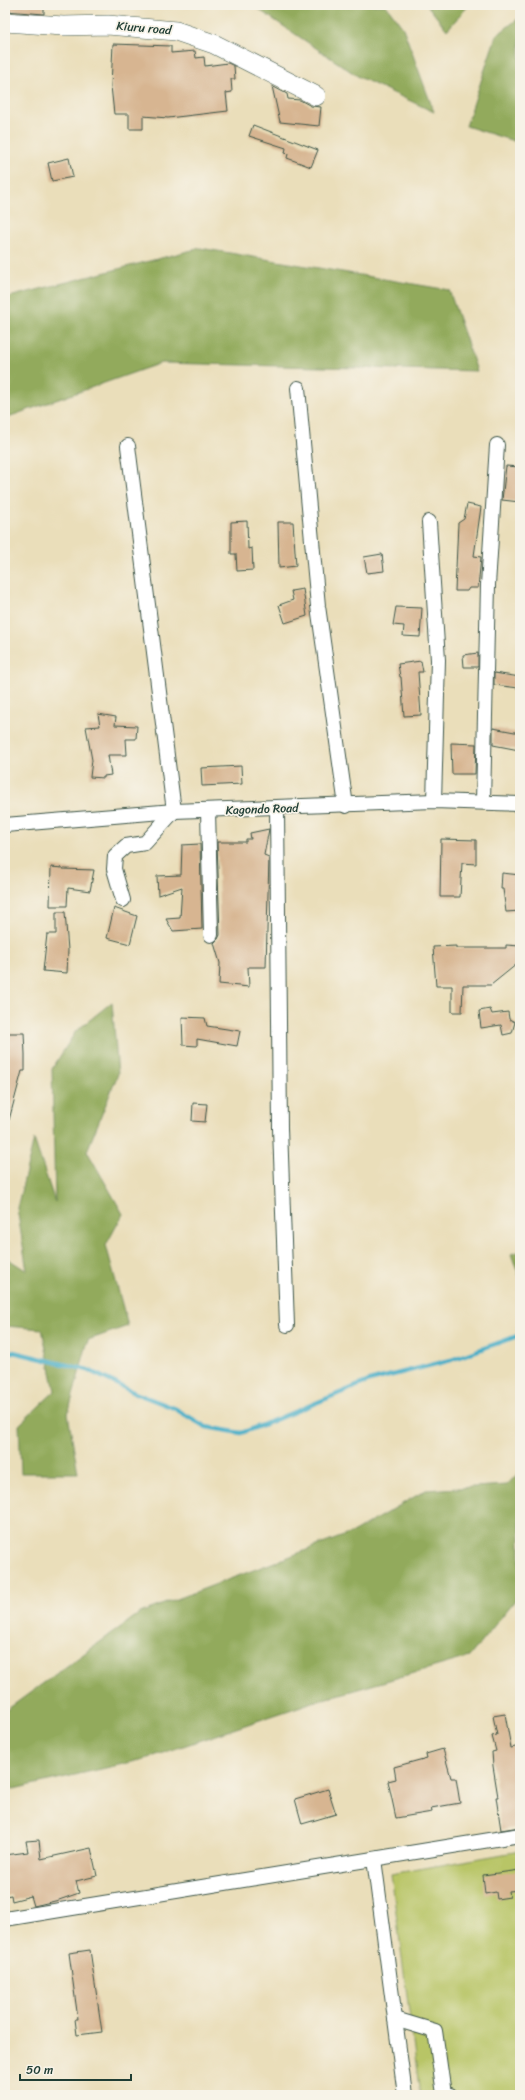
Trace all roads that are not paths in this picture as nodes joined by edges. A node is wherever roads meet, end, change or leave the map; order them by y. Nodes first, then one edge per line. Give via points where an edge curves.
1 (5, 22) edge
2 (316, 96) dead end
3 (298, 388) dead end
4 (497, 445) dead end
5 (128, 446) dead end
6 (429, 522) dead end
7 (434, 801) junction
8 (483, 802) junction
9 (520, 804) edge
10 (346, 806) junction
11 (277, 809) junction
12 (208, 810) junction
13 (174, 811) junction
14 (5, 825) edge
15 (123, 900) dead end
16 (211, 935) dead end
17 (288, 1325) dead end
18 (520, 1835) edge
19 (374, 1859) junction
20 (5, 1919) edge
21 (395, 2019) junction
22 (404, 2095) edge
23 (450, 2095) edge

1 - 2 street, Kiuru road via 63,26 108,25 176,31 214,44
3 - 10 street via 318,606
4 - 8 street via 488,586
5 - 13 street
6 - 7 street via 438,660
7 - 8 street, Kagondo Road
7 - 10 street, Kagondo Road
8 - 9 street, Kagondo Road
10 - 11 street, Kagondo Road
11 - 12 street, Kagondo Road
11 - 17 street via 280,1128
12 - 13 street, Kagondo Road
12 - 16 street
13 - 14 street, Kagondo Road
13 - 15 street via 145,843 126,846 115,856 114,869
18 - 19 street
19 - 20 street
19 - 21 street
21 - 22 street
21 - 23 street via 435,2032 444,2094

